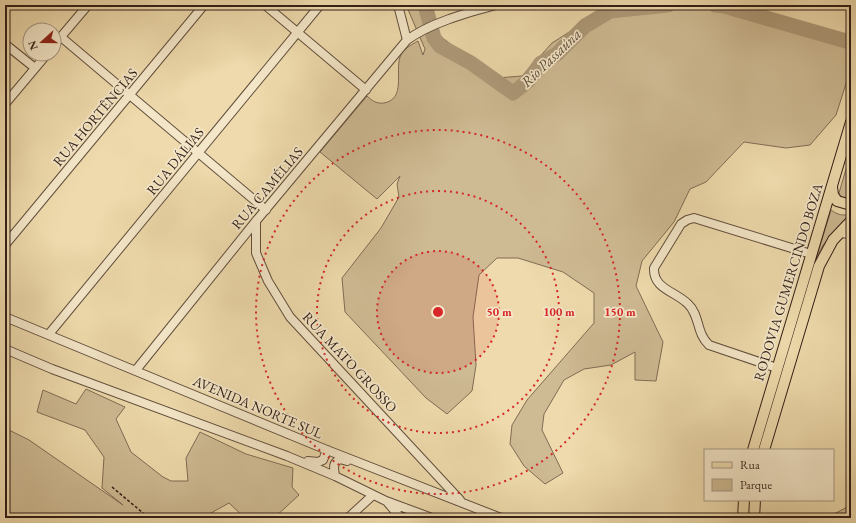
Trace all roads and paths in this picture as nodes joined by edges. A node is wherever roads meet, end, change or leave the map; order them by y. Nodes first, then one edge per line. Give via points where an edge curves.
1 (88, 5) edge
2 (204, 5) edge
3 (265, 5) edge
4 (320, 5) edge
5 (398, 5) edge
6 (496, 5) edge
7 (297, 31) junction
8 (62, 36) edge
9 (62, 38) edge
10 (407, 40) junction
11 (5, 44) edge
12 (40, 62) edge
13 (35, 68) junction
14 (366, 90) junction
15 (129, 95) junction
16 (5, 104) edge
17 (851, 122) edge
18 (847, 144) edge
19 (199, 152) junction
20 (832, 187) junction
21 (851, 205) edge
22 (266, 210) junction
23 (256, 221) junction
24 (851, 221) edge
25 (840, 233) junction
26 (851, 234) edge
27 (5, 246) edge
28 (811, 254) junction
29 (5, 317) edge
30 (49, 334) junction
31 (5, 349) edge
32 (777, 368) junction
33 (136, 370) junction
34 (753, 449) edge
35 (764, 449) edge
36 (327, 450) junction
37 (287, 456) junction
38 (363, 464) junction
39 (335, 476) junction
40 (112, 487) dead end
41 (373, 495) junction
42 (386, 501) junction
43 (744, 501) edge
44 (755, 501) edge
45 (462, 502) junction
46 (149, 518) edge
47 (348, 518) edge
48 (401, 518) edge
49 (432, 518) edge
50 (501, 518) edge
51 (743, 518) edge
52 (754, 518) edge

1 - 8 street
2 - 15 street, RUA HORTÊNCIAS
3 - 7 street
4 - 7 street, RUA DÁLIAS
5 - 10 street
6 - 10 street, RUA CAMÉLIAS via 438,24
7 - 14 street
7 - 19 street, RUA DÁLIAS via 286,48
9 - 15 street
10 - 14 street, RUA CAMÉLIAS
11 - 13 street
12 - 13 street
13 - 16 street
14 - 22 street, RUA CAMÉLIAS
15 - 19 street
15 - 27 street, RUA HORTÊNCIAS
17 - 18 main road, RODOVIA GUMERCINDO BOZA
18 - 20 main road, RODOVIA GUMERCINDO BOZA
19 - 22 street
19 - 30 street, RUA DÁLIAS
20 - 21 main road via 837,201
20 - 28 main road, RODOVIA GUMERCINDO BOZA
22 - 23 street, RUA CAMÉLIAS
23 - 33 street, RUA CAMÉLIAS
23 - 45 street, RUA MATO GROSSO via 256,252 268,281 290,318
24 - 25 main road, RODOVIA GUMERCINDO BOZA
25 - 26 street
25 - 35 main road, RODOVIA GUMERCINDO BOZA via 827,248 819,266
28 - 32 main road, RODOVIA GUMERCINDO BOZA
28 - 32 street via 694,218 681,224 654,268 656,282 693,310 702,338 709,345
29 - 30 street, AVENIDA NORTE SUL
30 - 33 street, AVENIDA NORTE SUL
31 - 37 street via 52,369
32 - 34 main road, RODOVIA GUMERCINDO BOZA
33 - 36 street, AVENIDA NORTE SUL
36 - 37 street via 323,460 318,462
36 - 38 street, AVENIDA NORTE SUL
37 - 39 street
38 - 39 street via 340,459 333,468
38 - 45 street, AVENIDA NORTE SUL
39 - 41 street
40 - 46 path
41 - 42 street
41 - 47 street
42 - 48 street
42 - 49 street
43 - 51 main road
44 - 52 main road
45 - 50 street, AVENIDA NORTE SUL

